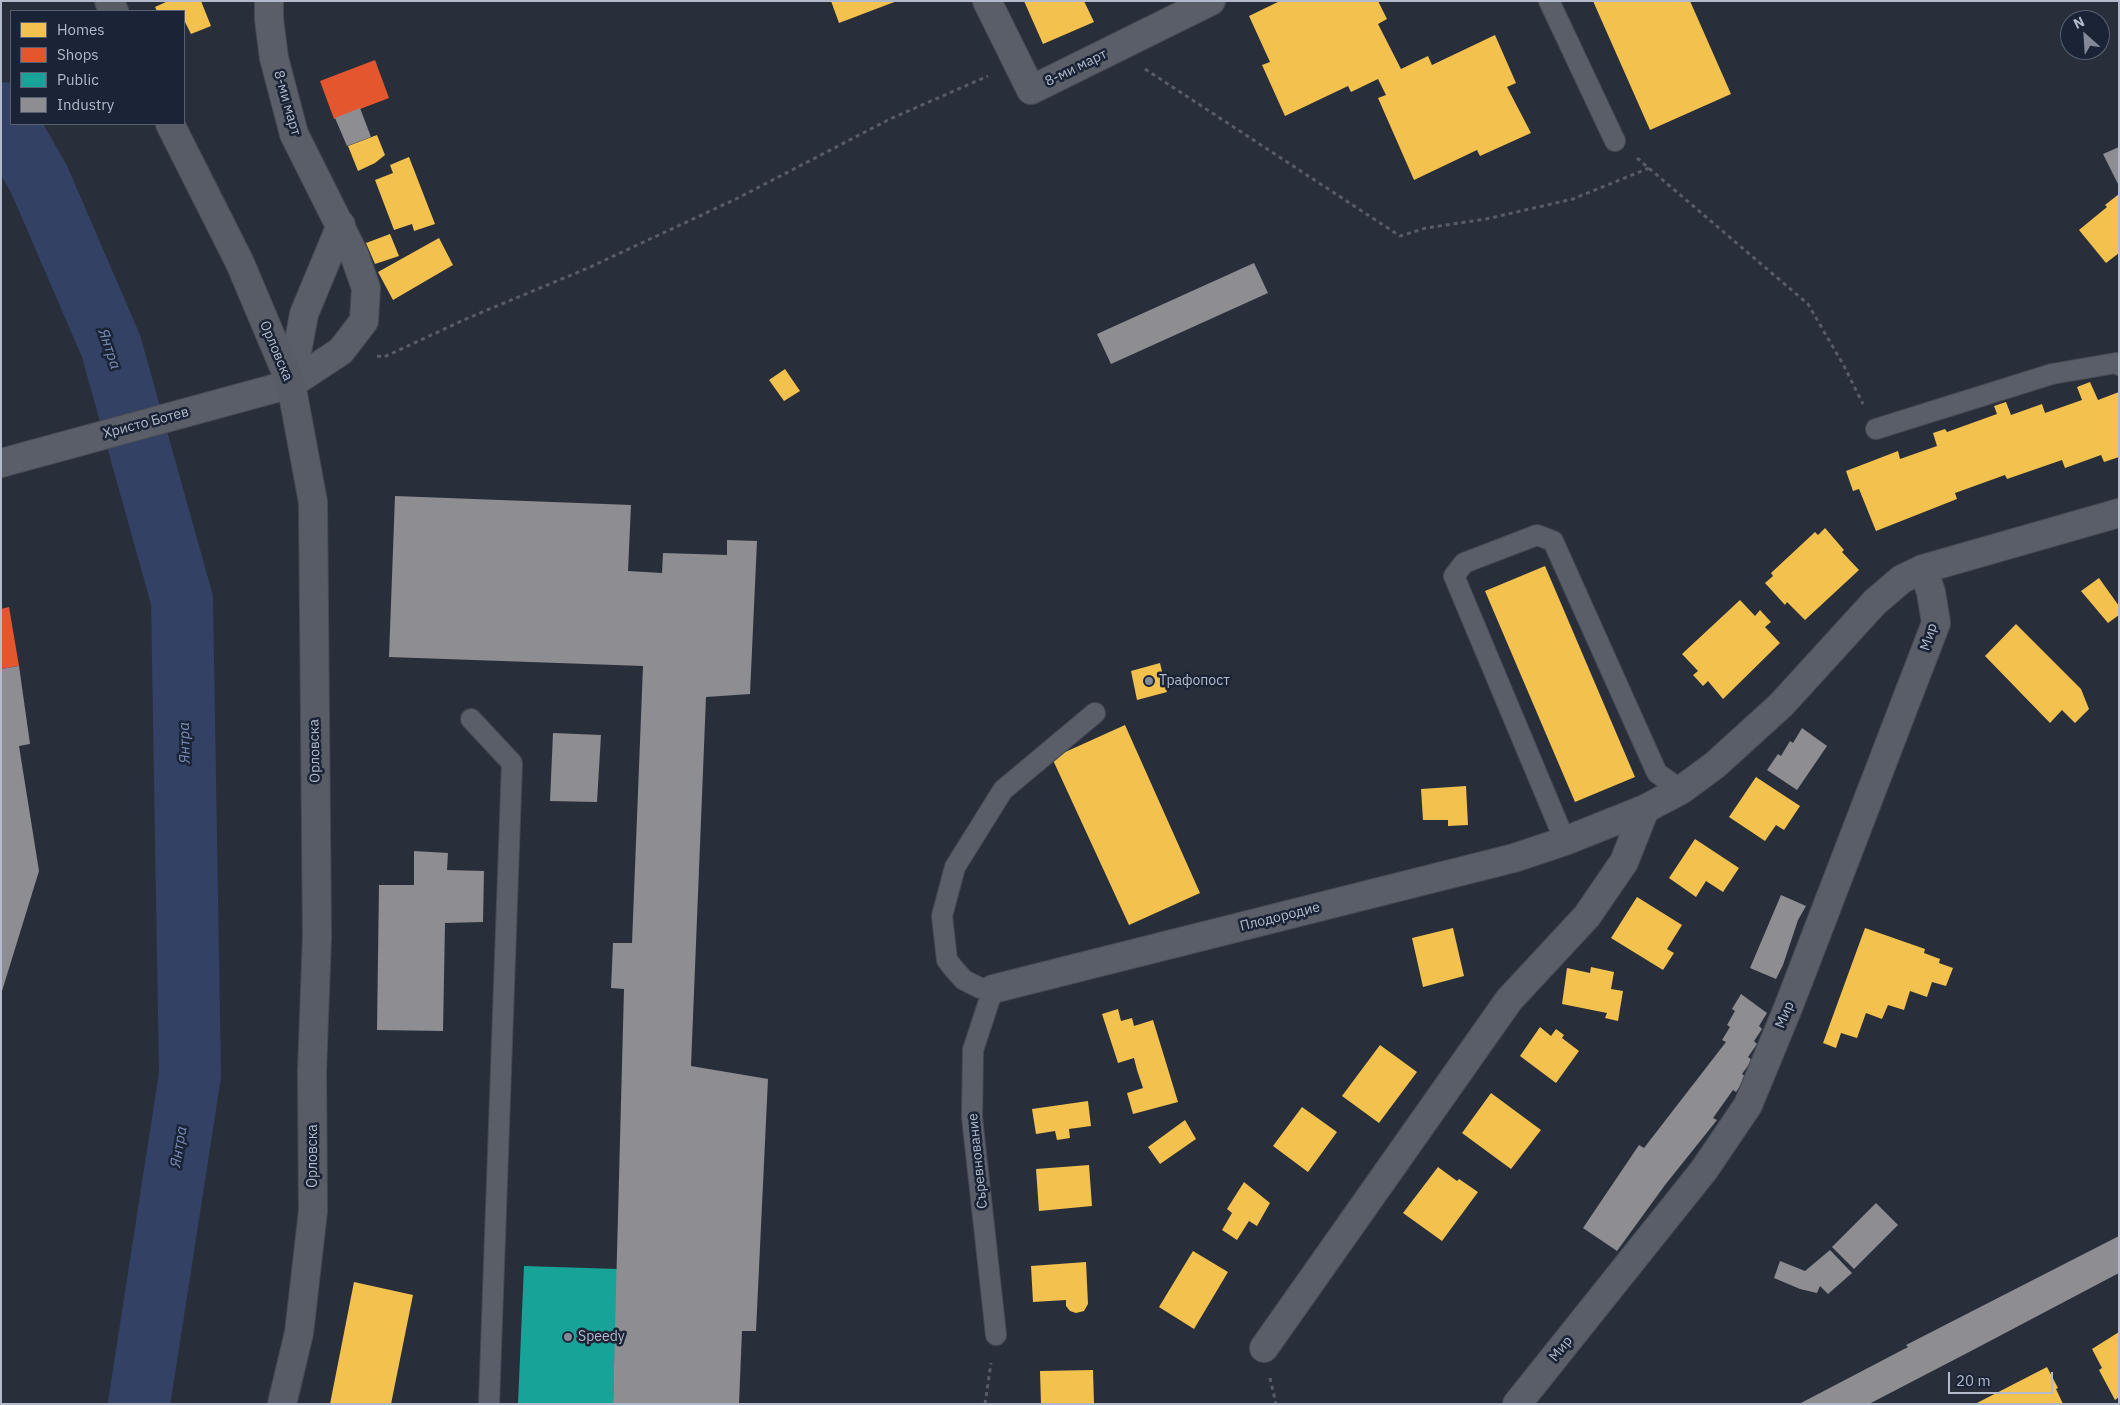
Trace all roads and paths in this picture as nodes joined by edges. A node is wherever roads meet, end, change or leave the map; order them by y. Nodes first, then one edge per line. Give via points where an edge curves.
1 (269, 1) edge
2 (987, 1) edge
3 (1211, 1) edge
4 (1549, 1) edge
5 (1114, 49) junction
6 (1017, 63) junction
7 (171, 125) edge
8 (1615, 141) dead end
9 (341, 225) junction
10 (341, 351) junction
11 (2119, 365) edge
12 (291, 384) junction
13 (1876, 429) joint
14 (1, 463) edge
15 (2119, 513) edge
16 (1924, 569) junction
17 (1095, 713) dead end
18 (470, 719) dead end
19 (1681, 790) junction
20 (1645, 809) junction
21 (1565, 841) junction
22 (993, 989) junction
23 (996, 1335) joint
24 (1264, 1348) dead end
25 (282, 1404) edge
26 (489, 1404) edge
27 (985, 1404) edge
28 (1517, 1404) edge

1 - 9 street, 8-ми март via 268,19 274,58 294,134
2 - 6 street, 8-ми март
3 - 5 street, 8-ми март
4 - 8 lane
5 - 6 street, 8-ми март via 1031,90
5 - 13 path via 1400,236 1573,199 1650,168 1808,304
6 - 10 path via 890,119 729,202 588,268 384,357
7 - 12 street, Орловска via 240,263
9 - 10 street, 8-ми март via 366,288 364,321
9 - 12 street via 304,314
10 - 12 street, Христо Ботев
11 - 13 lane via 2052,374
12 - 14 street, Христо Ботев
12 - 25 street, Орловска via 313,502 317,937 312,1071 313,1210 299,1333
15 - 16 street
16 - 19 street via 1902,579 1875,602 1781,705 1715,766
16 - 28 street, Мир via 1936,623 1748,1105 1704,1170
17 - 22 lane via 1003,790 955,867 942,916 947,960 964,980 980,988
18 - 26 lane via 512,763
19 - 20 street
19 - 21 lane via 1657,773 1553,541 1537,536 1464,563 1454,576
20 - 21 street
20 - 24 street via 1624,862 1586,916 1509,1000
21 - 22 street, Плодородие via 1514,858
22 - 23 lane, Съревнование via 972,1050 972,1117
23 - 27 path

